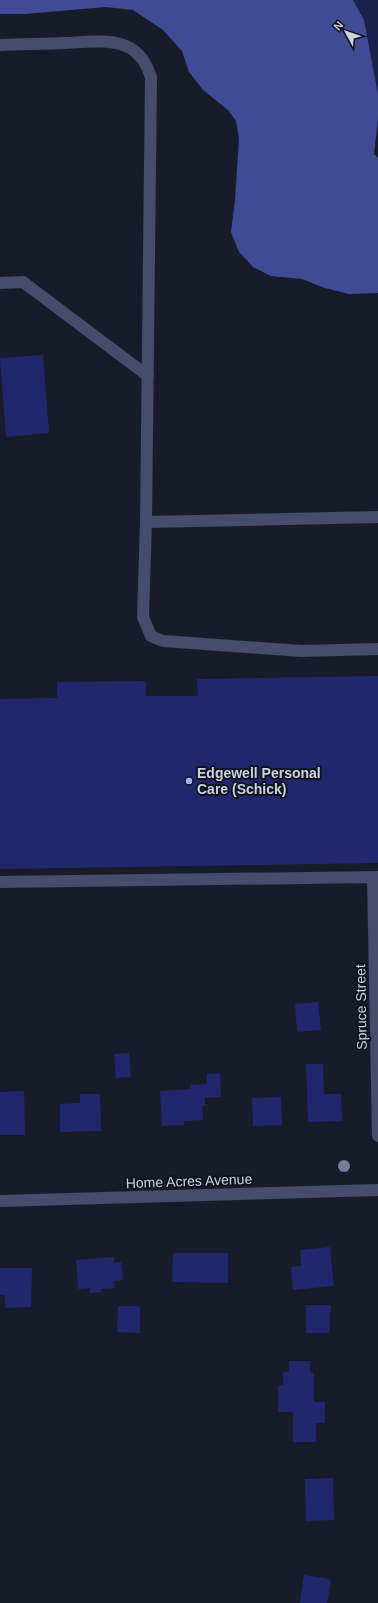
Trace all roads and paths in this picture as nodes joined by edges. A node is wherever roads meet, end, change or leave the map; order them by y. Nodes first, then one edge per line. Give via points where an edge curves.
1 (0, 45) edge
2 (0, 283) edge
3 (148, 376) junction
4 (378, 517) edge
5 (146, 522) junction
6 (378, 649) edge
7 (376, 877) edge
8 (0, 882) edge
9 (378, 1136) edge
10 (378, 1190) edge
11 (0, 1201) edge

1 - 3 street via 116,43 131,48 144,60 148,68 151,77
2 - 3 street via 23,282
3 - 5 street
4 - 5 street
5 - 6 street via 143,617 151,636 163,641 301,651
7 - 8 street
7 - 9 street, Spruce Street
10 - 11 street, Home Acres Avenue

